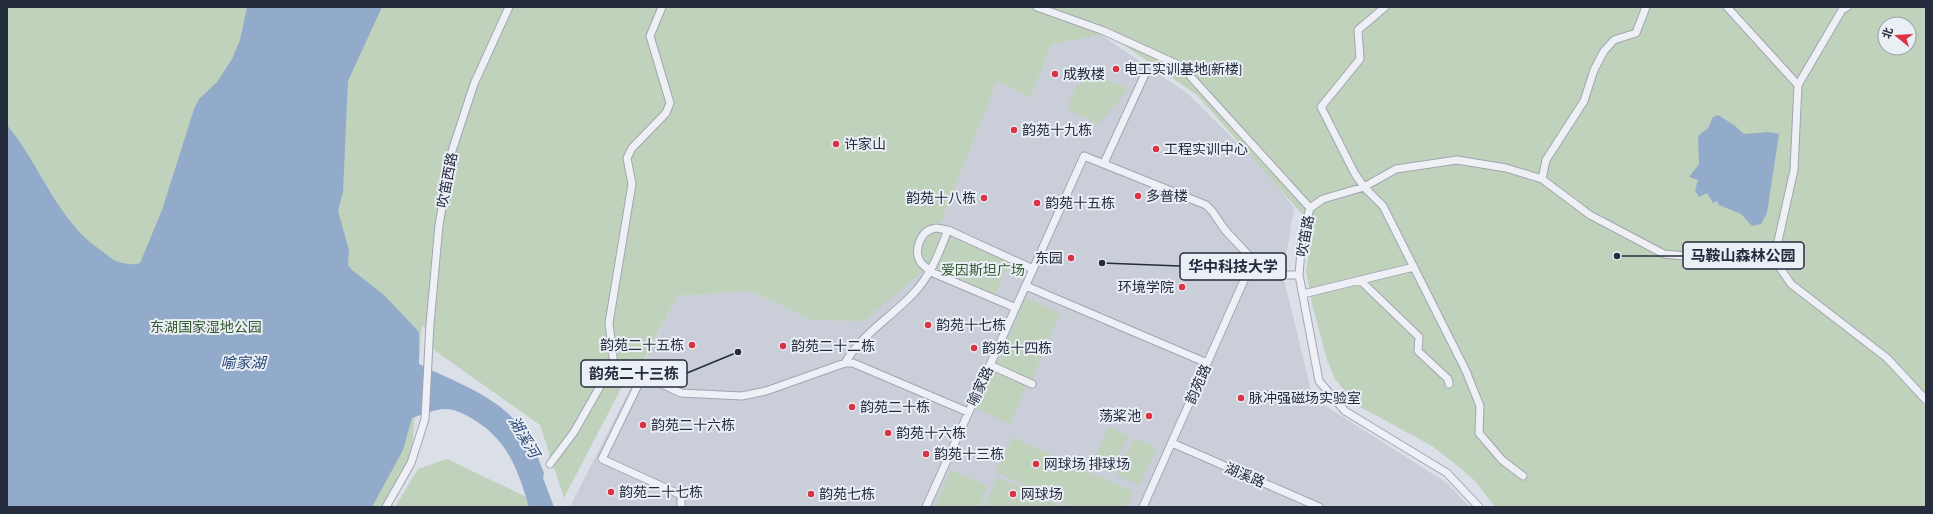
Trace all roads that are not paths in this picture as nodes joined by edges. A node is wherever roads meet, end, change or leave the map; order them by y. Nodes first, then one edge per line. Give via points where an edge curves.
1 (509, 7) edge
2 (662, 7) edge
3 (1037, 7) edge
4 (1385, 7) edge
5 (1646, 7) edge
6 (1727, 7) edge
7 (1847, 7) edge
8 (1146, 72) dead end
9 (1798, 85) junction
10 (1104, 163) junction
11 (1542, 179) junction
12 (1364, 187) junction
13 (1310, 208) junction
14 (948, 230) junction
15 (1774, 259) junction
16 (1253, 260) junction
17 (1414, 267) junction
18 (1033, 269) junction
19 (931, 272) junction
20 (1299, 275) junction
21 (1360, 280) junction
22 (1026, 286) junction
23 (1303, 294) junction
24 (1016, 308) junction
25 (845, 362) junction
26 (1207, 363) junction
27 (990, 365) junction
28 (1032, 384) dead end
29 (1449, 384) dead end
30 (1926, 400) edge
31 (968, 412) junction
32 (1172, 443) junction
33 (550, 464) dead end
34 (1523, 476) dead end
35 (1316, 506) edge
36 (386, 507) edge
37 (681, 507) edge
38 (926, 507) edge
39 (1143, 507) edge
40 (1479, 507) edge

1 - 36 street, 吹笛西路 via 474,84 452,151 439,225 427,362 425,419 411,463
2 - 33 street via 650,36 670,103 666,113 632,148 627,158 632,184 609,323 615,375 611,380 602,383 574,432
3 - 13 street, 吹笛路 via 1104,31 1181,66
4 - 12 street via 1358,30 1360,59 1321,107
5 - 11 street via 1636,33 1614,40 1604,51 1594,70 1584,101 1546,160
6 - 9 street
7 - 9 street via 1842,10 1822,41
8 - 10 street
9 - 15 street via 1794,170
10 - 16 street via 1206,205
10 - 18 street, 喻家路 via 1084,156
11 - 12 street via 1506,168 1457,160 1396,169
11 - 15 street via 1590,215 1664,254 1706,258 1747,254
12 - 13 street via 1323,199
12 - 17 street via 1384,206
13 - 20 street, 吹笛路 via 1302,238
14 - 18 street
14 - 19 street
14 - 19 street via 936,228 925,233 919,241 917,252 922,263
15 - 30 street via 1790,284 1888,358
16 - 20 street via 1283,275
16 - 26 street, 韵苑路
17 - 21 street
17 - 34 street via 1466,371 1480,406 1479,433 1502,460
18 - 22 street, 喻家路
19 - 24 street
19 - 25 street via 914,293 853,349
20 - 23 street, 吹笛路
21 - 23 street
21 - 29 street via 1419,336 1418,350 1448,379
22 - 24 street, 喻家路
22 - 26 street
23 - 40 street, 吹笛路 via 1318,381 1345,411 1447,473
24 - 27 street, 喻家路
25 - 31 street via 854,363
25 - 37 street via 766,391 742,396 681,392 649,378 639,383 602,459 681,495
26 - 32 street, 韵苑路
27 - 28 street
27 - 31 street, 喻家路
31 - 38 street, 喻家路
32 - 35 street, 湖溪路
32 - 39 street, 韵苑路

